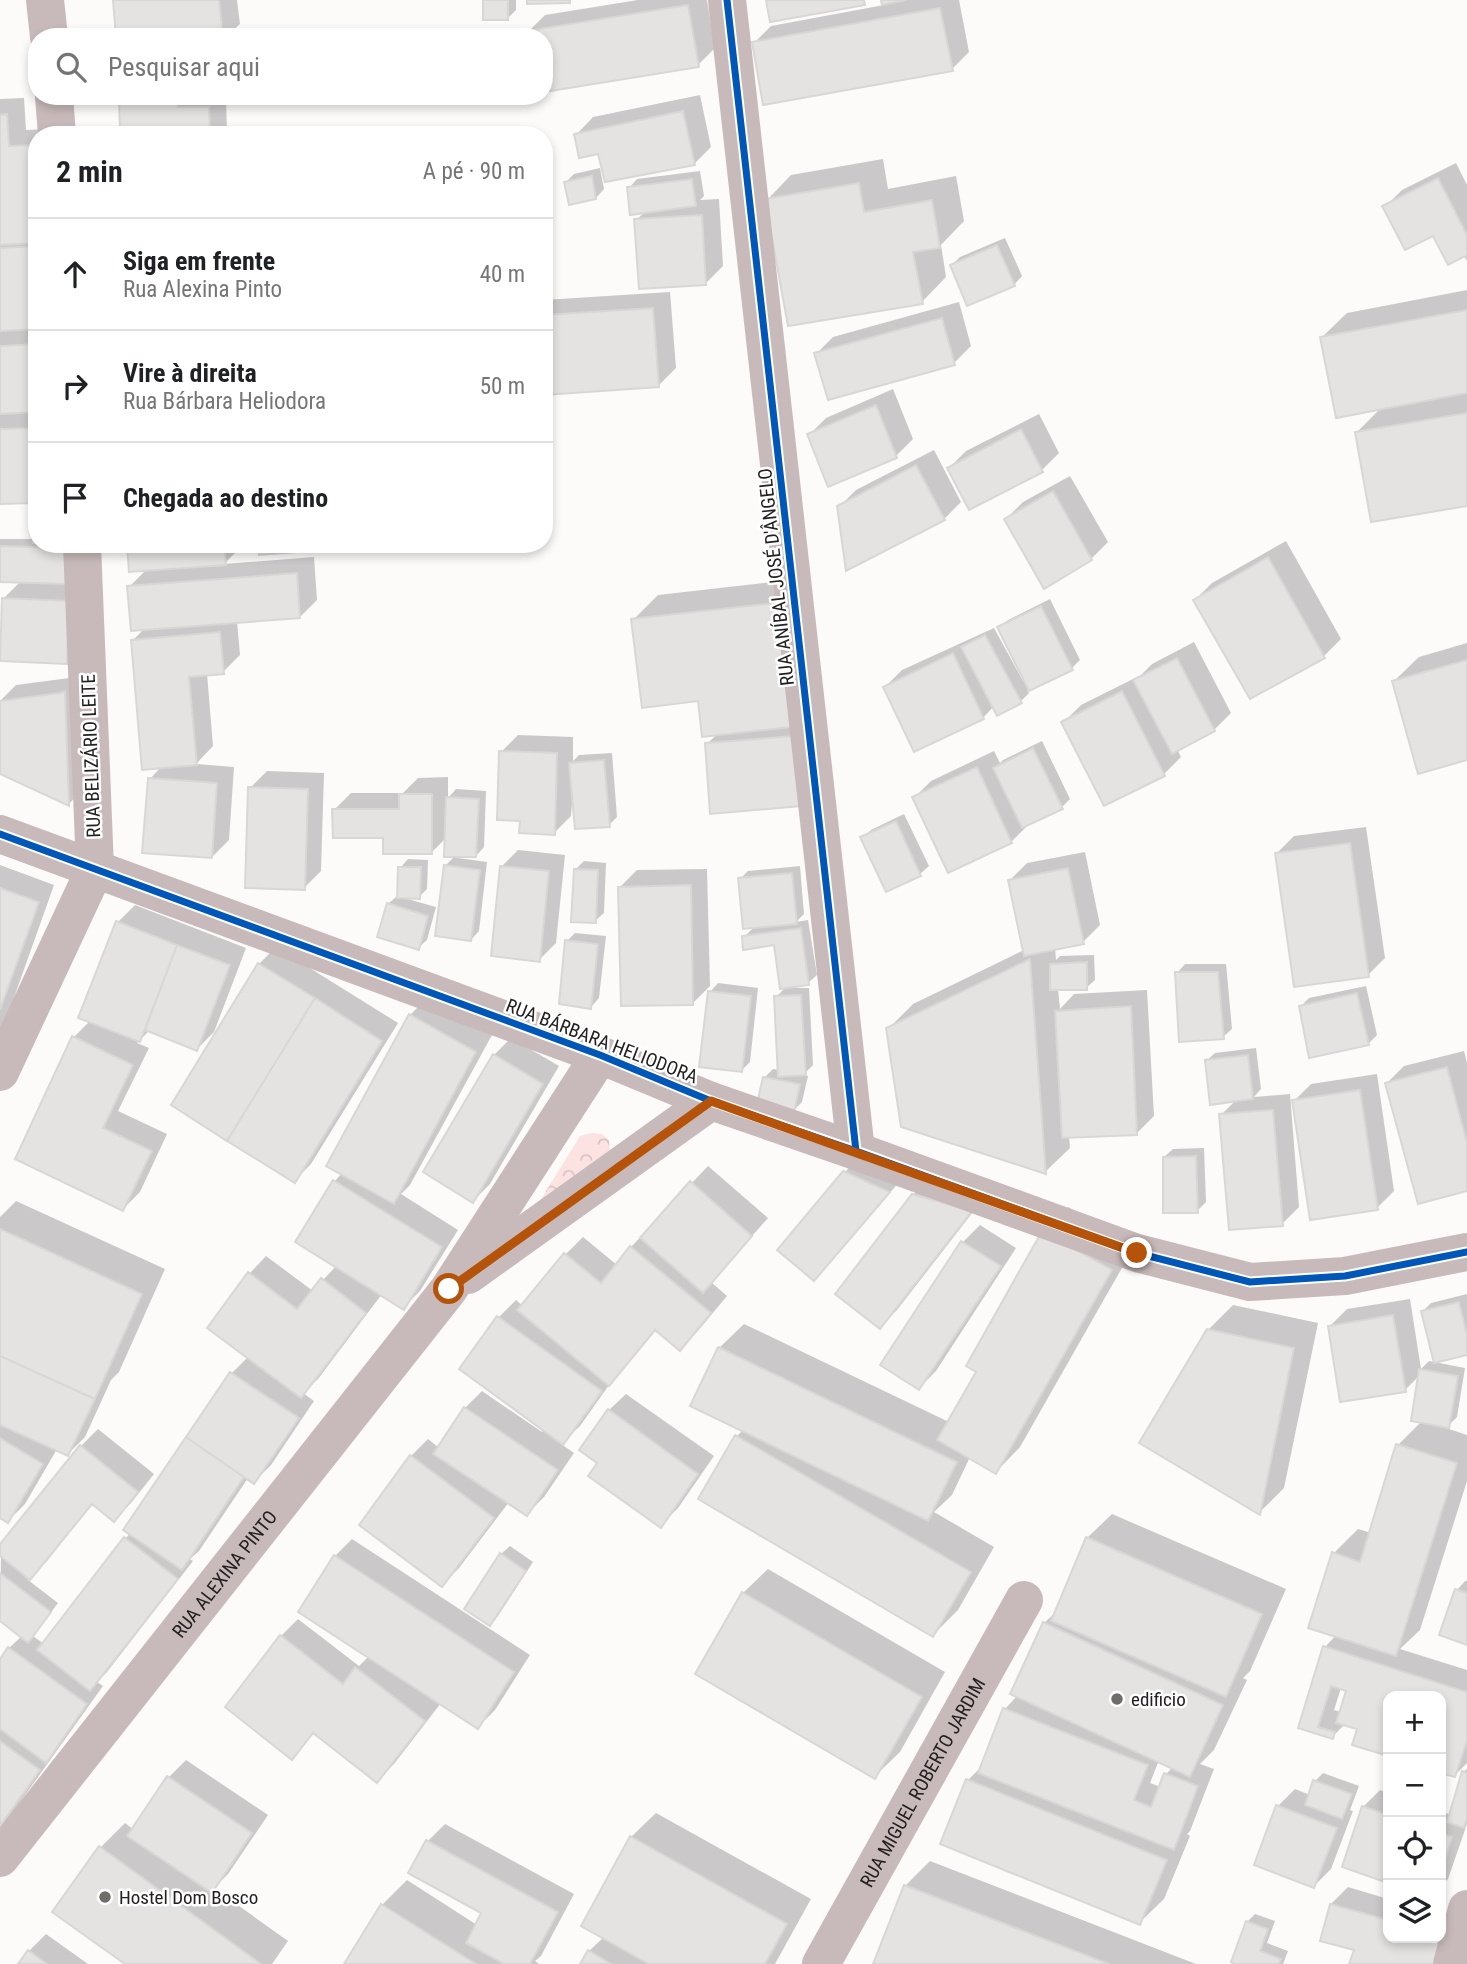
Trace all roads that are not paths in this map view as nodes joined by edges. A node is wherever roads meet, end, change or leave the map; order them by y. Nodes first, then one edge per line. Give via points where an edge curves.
1 (45, 0) edge
2 (727, 0) edge
3 (47, 28) edge
4 (55, 105) edge
5 (56, 126) edge
6 (82, 553) edge
7 (0, 834) edge
8 (95, 869) junction
9 (600, 1055) junction
10 (0, 1072) edge
11 (711, 1101) junction
12 (856, 1152) junction
13 (1467, 1252) edge
14 (449, 1289) junction
15 (1024, 1600) dead end
16 (0, 1858) edge
17 (1467, 1909) edge
18 (821, 1964) edge
19 (1452, 1964) edge

1 - 3 street
2 - 12 street, RUA ANÍBAL JOSÉ D'ÂNGELO
4 - 5 street
6 - 8 street, RUA BELIZÁRIO LEITE
7 - 8 street, RUA BÁRBARA HELIODORA
8 - 9 street, RUA BÁRBARA HELIODORA
8 - 10 street, RUA BELIZÁRIO LEITE
9 - 11 street, RUA BÁRBARA HELIODORA
9 - 14 street, RUA ALEXINA PINTO
11 - 12 street, RUA BÁRBARA HELIODORA
11 - 14 street, RUA ALEXINA PINTO
12 - 13 street, RUA BÁRBARA HELIODORA via 1137,1253 1250,1282 1345,1276
14 - 16 street, RUA ALEXINA PINTO
15 - 18 street, RUA MIGUEL ROBERTO JARDIM
17 - 19 street

